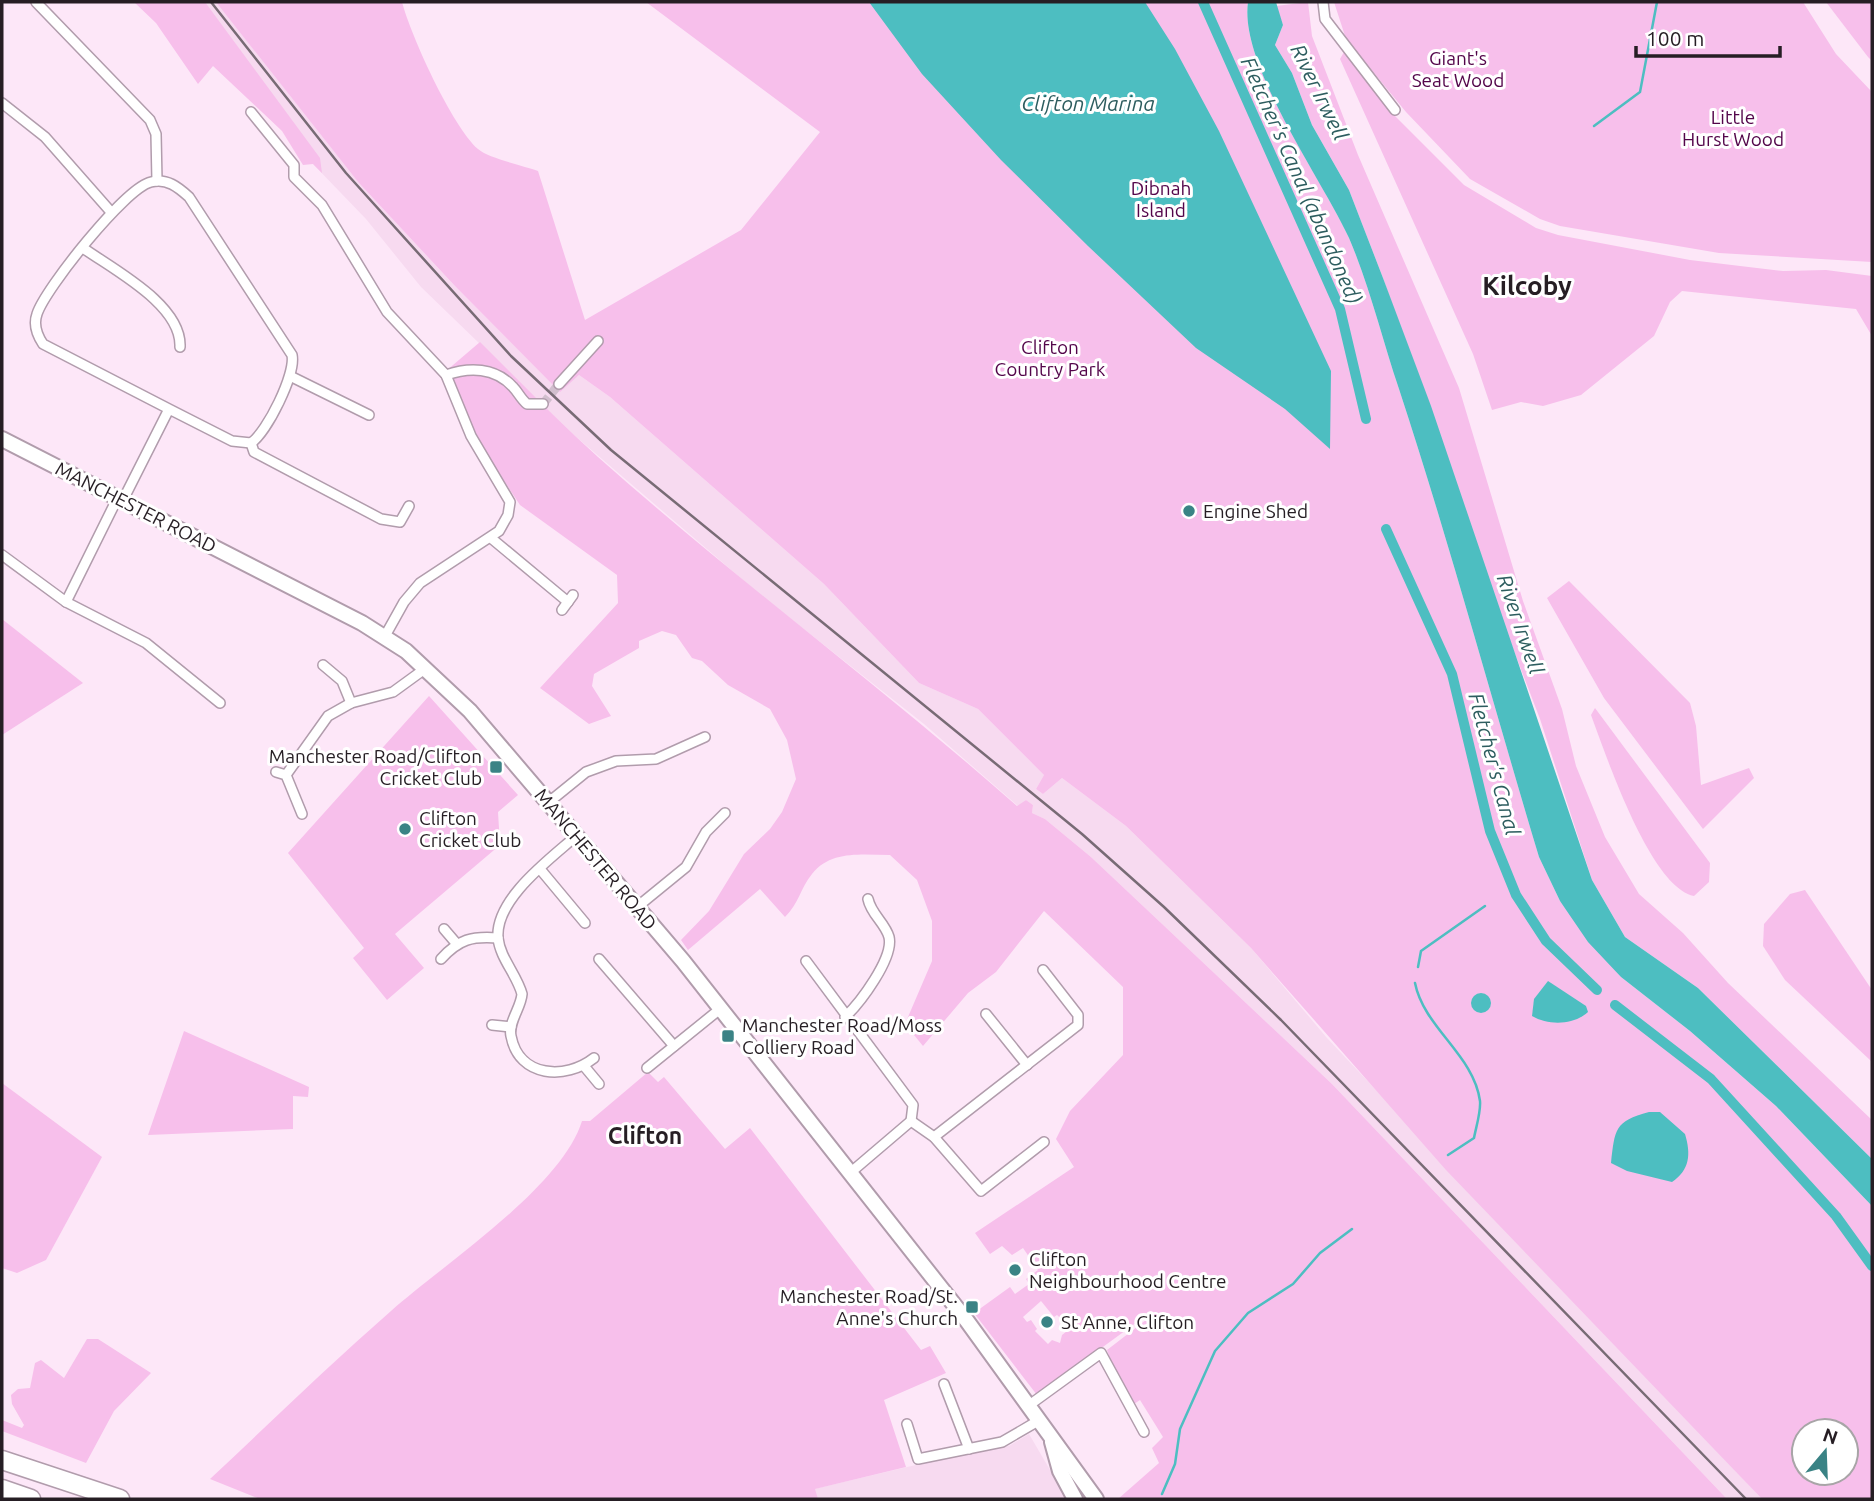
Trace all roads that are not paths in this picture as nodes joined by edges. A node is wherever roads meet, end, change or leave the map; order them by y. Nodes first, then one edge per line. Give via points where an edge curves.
1 (36, 2) edge
2 (1323, 2) edge
3 (2, 103) edge
4 (1395, 110) dead end
5 (251, 112) dead end
6 (157, 181) junction
7 (111, 212) junction
8 (83, 248) junction
9 (598, 341) dead end
10 (180, 347) dead end
11 (446, 375) junction
12 (290, 376) junction
13 (559, 384) tunnel mouth
14 (542, 404) dead end
15 (169, 409) junction
16 (372, 417) dead end
17 (2, 439) edge
18 (251, 443) junction
19 (121, 499) junction
20 (409, 506) dead end
21 (491, 538) junction
22 (2, 555) edge
23 (66, 601) junction
24 (568, 602) dead end
25 (385, 636) junction
26 (323, 665) dead end
27 (426, 668) junction
28 (220, 703) dead end
29 (352, 703) junction
30 (705, 737) dead end
31 (276, 772) dead end
32 (286, 775) junction
33 (549, 802) junction
34 (725, 813) dead end
35 (302, 814) dead end
36 (576, 836) junction
37 (540, 869) junction
38 (868, 900) dead end
39 (636, 907) junction
40 (585, 923) dead end
41 (444, 929) dead end
42 (498, 938) junction
43 (456, 943) junction
44 (442, 959) dead end
45 (599, 959) dead end
46 (806, 961) dead end
47 (1043, 971) dead end
48 (720, 1009) junction
49 (986, 1014) dead end
50 (845, 1017) junction
51 (492, 1025) dead end
52 (511, 1027) junction
53 (674, 1046) junction
54 (594, 1058) dead end
55 (1027, 1065) junction
56 (584, 1066) junction
57 (647, 1068) dead end
58 (598, 1084) dead end
59 (911, 1121) junction
60 (934, 1137) junction
61 (1044, 1142) dead end
62 (850, 1173) junction
63 (944, 1384) dead end
64 (1028, 1406) junction
65 (1038, 1421) junction
66 (907, 1424) dead end
67 (1144, 1432) dead end
68 (1051, 1440) junction
69 (969, 1449) junction
70 (2, 1460) edge
71 (2, 1489) edge
72 (31, 1499) edge
73 (120, 1499) edge
74 (1075, 1499) edge
75 (1096, 1499) edge

1 - 6 street via 150,120 156,134
2 - 4 street via 1325,19
3 - 7 street via 45,137
5 - 11 street via 294,165 291,179 322,205 387,312
6 - 7 street via 141,186
6 - 12 street via 169,182 189,197 292,355
7 - 8 street
8 - 10 street via 163,307 181,336
8 - 15 street via 40,308 38,336 43,344
9 - 13 street
11 - 14 street via 483,370 506,381 527,404
11 - 21 street via 471,436 509,498 506,520
12 - 16 street
12 - 18 street via 260,435
15 - 18 street via 232,441
15 - 19 street
17 - 19 main road, MANCHESTER ROAD
18 - 20 street via 254,452 381,519 400,522
19 - 23 street
19 - 25 main road, MANCHESTER ROAD
21 - 24 street
21 - 25 street via 420,583
22 - 23 street
23 - 28 street via 146,643
25 - 27 main road, MANCHESTER ROAD
26 - 29 street via 342,681
27 - 29 street via 393,692
27 - 33 main road, MANCHESTER ROAD
29 - 32 street via 321,721
30 - 33 street via 656,759 616,761 586,772
31 - 32 street
32 - 35 street
33 - 36 main road, MANCHESTER ROAD
34 - 39 street via 710,827 686,867
36 - 37 street
36 - 39 main road, MANCHESTER ROAD
37 - 40 street via 572,914
37 - 42 street via 509,904
38 - 50 street via 890,942 872,986
39 - 48 main road, MANCHESTER ROAD
41 - 43 street
42 - 43 street via 475,937
42 - 52 street via 522,994
43 - 44 street
45 - 53 street
46 - 50 street
47 - 55 street via 1080,1020
48 - 53 street
48 - 62 main road, MANCHESTER ROAD
49 - 55 street
50 - 59 street via 913,1105
51 - 52 street
52 - 56 street via 515,1047 537,1070 563,1073
53 - 57 street
54 - 56 street
55 - 60 street
56 - 58 street
59 - 60 street
59 - 62 street
60 - 61 street via 981,1191
62 - 64 main road, MANCHESTER ROAD via 974,1329
63 - 69 street
64 - 65 main road, MANCHESTER ROAD
64 - 67 street via 1101,1353
65 - 68 main road, MANCHESTER ROAD
65 - 69 street via 1002,1442
66 - 69 street via 918,1459
68 - 74 main road, MANCHESTER ROAD
68 - 75 main road, MANCHESTER ROAD
70 - 73 highway
71 - 72 highway

